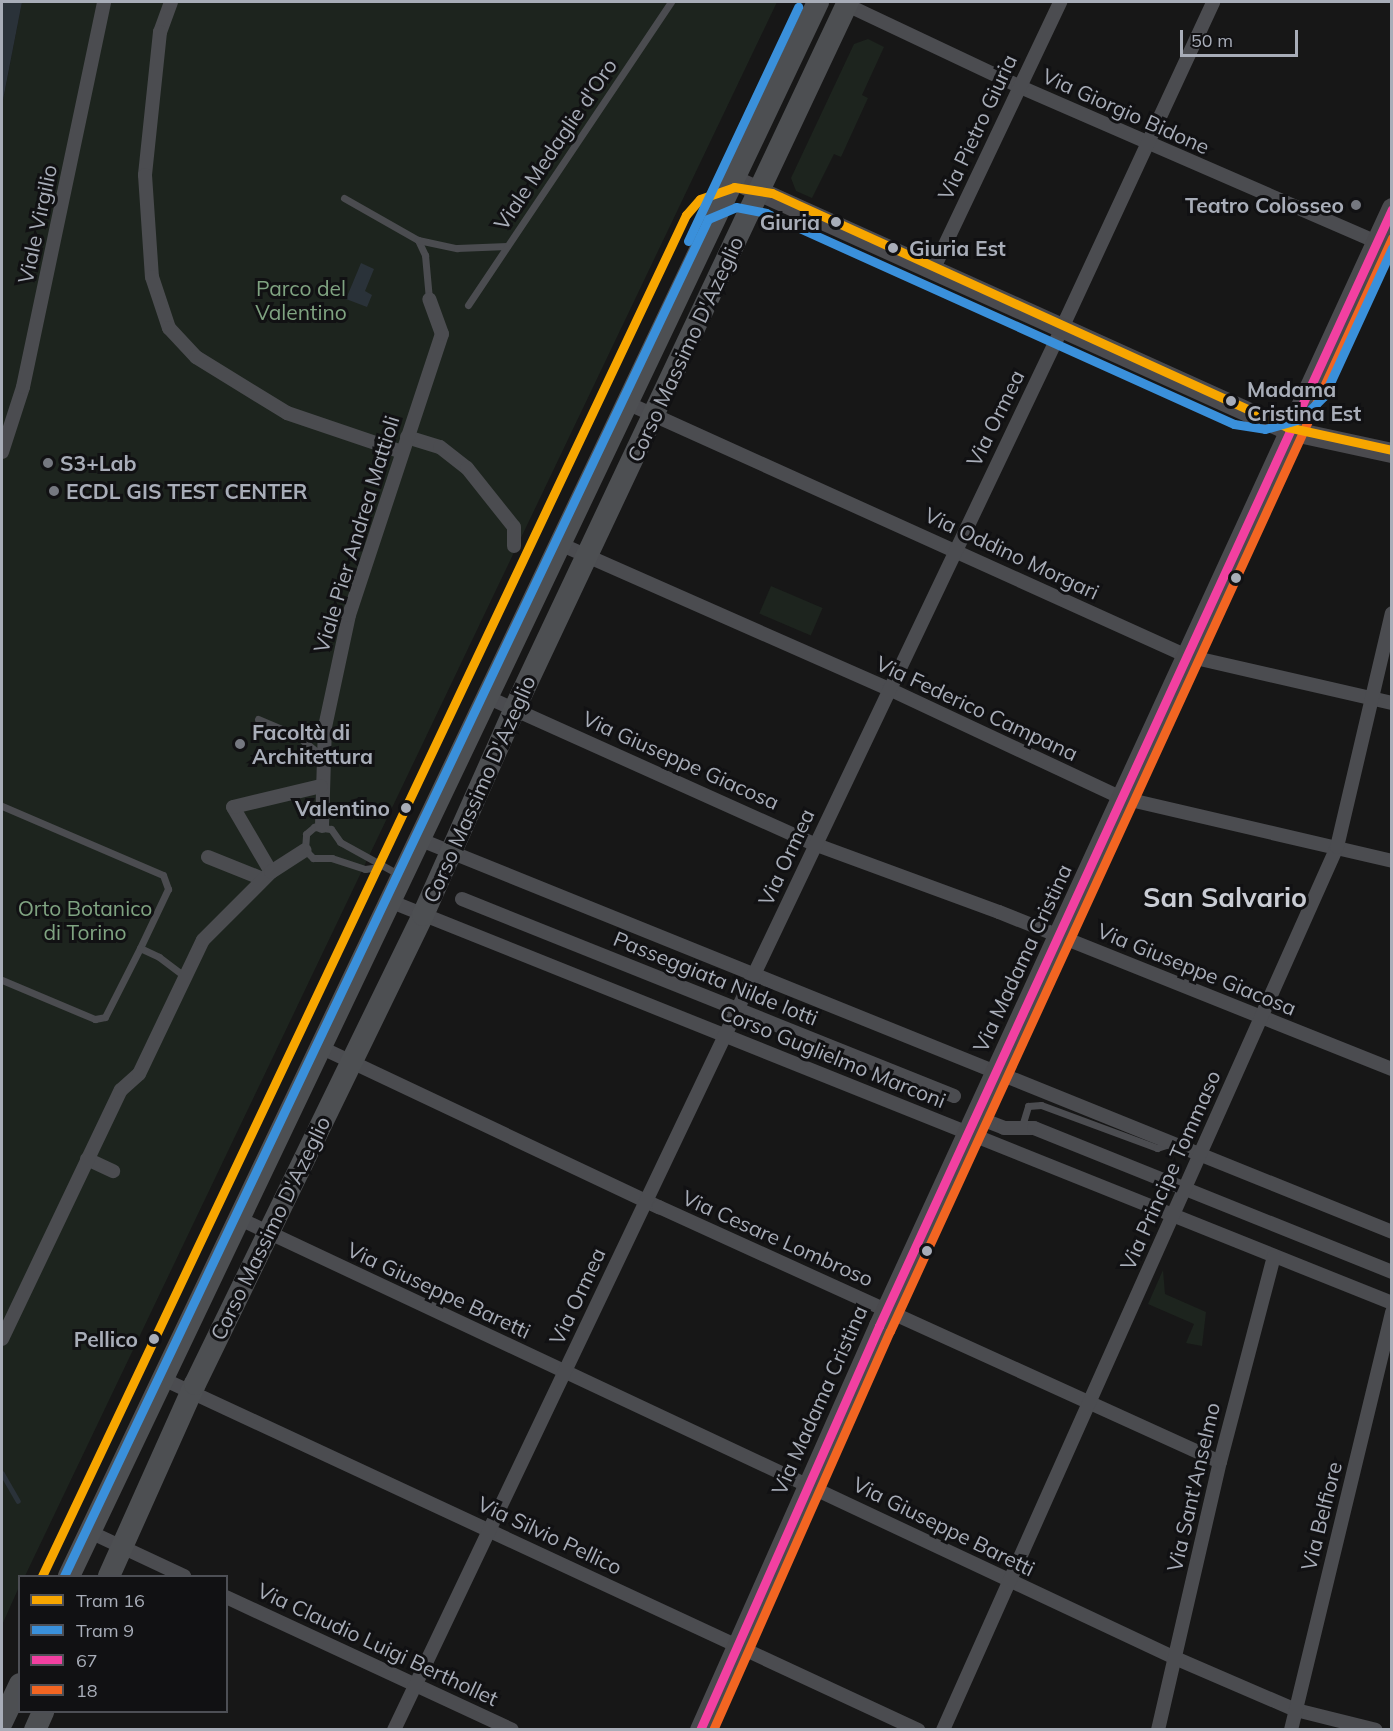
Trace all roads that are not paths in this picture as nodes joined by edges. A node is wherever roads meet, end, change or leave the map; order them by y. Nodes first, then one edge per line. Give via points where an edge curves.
1 (104, 2) edge
2 (171, 2) edge
3 (670, 2) edge
4 (818, 2) edge
5 (1060, 2) edge
6 (1213, 2) edge
7 (847, 3) edge
8 (1018, 86) junction
9 (1147, 143) junction
10 (734, 180) junction
11 (759, 191) junction
12 (344, 198) dead end
13 (1392, 208) edge
14 (418, 240) junction
15 (507, 246) junction
16 (1383, 247) edge
17 (933, 270) junction
18 (429, 299) joint
19 (468, 305) dead end
20 (1062, 328) junction
21 (627, 403) junction
22 (654, 416) junction
23 (1290, 431) junction
24 (407, 437) junction
25 (2, 452) edge
26 (402, 452) junction
27 (1392, 453) edge
28 (560, 544) junction
29 (514, 546) dead end
30 (955, 550) junction
31 (588, 556) junction
32 (1392, 613) edge
33 (1187, 656) junction
34 (889, 689) junction
35 (489, 698) junction
36 (1371, 699) junction
37 (1392, 704) edge
38 (515, 708) junction
39 (258, 719) dead end
40 (323, 757) junction
41 (321, 787) junction
42 (1122, 798) junction
43 (2, 806) edge
44 (322, 826) junction
45 (422, 840) junction
46 (814, 843) junction
47 (1337, 847) junction
48 (305, 850) junction
49 (451, 853) junction
50 (208, 857) dead end
51 (1392, 861) edge
52 (379, 867) junction
53 (267, 876) junction
54 (404, 876) junction
55 (462, 899) dead end
56 (392, 902) junction
57 (423, 915) junction
58 (1059, 937) junction
59 (140, 948) junction
60 (186, 977) junction
61 (754, 977) junction
62 (2, 980) edge
63 (738, 1010) junction
64 (1263, 1017) junction
65 (725, 1037) junction
66 (322, 1048) junction
67 (351, 1062) junction
68 (1392, 1069) edge
69 (995, 1075) junction
70 (954, 1096) dead end
71 (972, 1125) junction
72 (1022, 1126) junction
73 (1169, 1144) junction
74 (1199, 1156) junction
75 (87, 1159) junction
76 (113, 1171) dead end
77 (1184, 1188) junction
78 (645, 1201) junction
79 (1173, 1215) junction
80 (240, 1219) junction
81 (268, 1232) junction
82 (1392, 1232) edge
83 (1274, 1256) junction
84 (1392, 1272) edge
85 (1392, 1303) edge
86 (886, 1310) junction
87 (1392, 1312) edge
88 (2, 1339) edge
89 (564, 1373) junction
90 (163, 1379) junction
91 (192, 1392) junction
92 (1088, 1401) junction
93 (1220, 1462) junction
94 (807, 1484) junction
95 (489, 1530) junction
96 (90, 1532) junction
97 (122, 1548) junction
98 (69, 1575) edge
99 (109, 1575) edge
100 (182, 1575) edge
101 (1012, 1582) junction
102 (228, 1598) edge
103 (736, 1644) junction
104 (1175, 1658) junction
105 (415, 1685) junction
106 (18, 1688) edge
107 (1296, 1710) junction
108 (43, 1713) edge
109 (2, 1722) edge
110 (35, 1730) edge
111 (394, 1730) edge
112 (512, 1730) edge
113 (700, 1730) edge
114 (918, 1730) edge
115 (943, 1730) edge
116 (1158, 1730) edge
117 (1291, 1730) edge
118 (1376, 1730) edge

1 - 25 street, Viale Virgilio via 23,387
2 - 26 street via 160,32 145,175 152,277 169,328 196,357 287,413
3 - 15 lane, Viale Medaglie d'Oro
4 - 10 main road, Corso Massimo D'Azeglio
5 - 8 street, Via Pietro Giuria
6 - 9 street, Via Ormea
7 - 8 street, Via Giorgio Bidone
7 - 11 main road, Corso Massimo D'Azeglio
8 - 9 street, Via Giorgio Bidone
8 - 17 street, Via Pietro Giuria
9 - 16 street, Via Giorgio Bidone
9 - 20 street, Via Ormea
10 - 11 street
10 - 21 main road, Corso Massimo D'Azeglio
11 - 17 street
11 - 22 main road, Corso Massimo D'Azeglio
12 - 14 lane
13 - 16 street, Via Madama Cristina
14 - 15 lane via 457,248
14 - 18 lane via 425,255
15 - 19 lane, Viale Medaglie d'Oro
16 - 23 street, Via Madama Cristina
17 - 20 street
18 - 24 street, Viale Pier Andrea Mattioli via 442,334
20 - 23 street
20 - 30 street, Via Ormea
21 - 22 street, Via Oddino Morgari
21 - 28 main road, Corso Massimo D'Azeglio
22 - 30 street, Via Oddino Morgari
22 - 31 main road, Corso Massimo D'Azeglio
23 - 27 street
23 - 33 street, Via Madama Cristina
24 - 26 street, Viale Pier Andrea Mattioli
24 - 29 street via 440,447 467,468 514,527
26 - 40 street, Viale Pier Andrea Mattioli via 349,615 325,727
28 - 31 street, Via Federico Campana
28 - 35 main road, Corso Massimo D'Azeglio
30 - 33 street, Via Oddino Morgari
30 - 34 street, Via Ormea
31 - 34 street, Via Federico Campana
31 - 38 main road, Corso Massimo D'Azeglio
32 - 36 street, Via Principe Tommaso
33 - 36 street, Via Oddino Morgari
33 - 42 street, Via Madama Cristina
34 - 42 street, Via Federico Campana
34 - 46 street, Via Ormea
35 - 38 street, Via Giuseppe Giacosa
35 - 45 main road, Corso Massimo D'Azeglio
36 - 37 street, Via Oddino Morgari
36 - 47 street, Via Principe Tommaso
38 - 46 street, Via Giuseppe Giacosa
38 - 49 main road, Corso Massimo D'Azeglio
39 - 40 lane via 296,735
40 - 41 street, Viale Pier Andrea Mattioli
41 - 44 street, Viale Pier Andrea Mattioli
41 - 53 street via 229,806
42 - 47 street, Via Federico Campana
42 - 58 street, Via Madama Cristina
43 - 59 lane via 163,875 168,889
44 - 48 lane via 306,834
44 - 52 lane via 331,829 340,842 371,857
45 - 49 street, Corso Guglielmo Marconi
45 - 54 main road, Corso Massimo D'Azeglio
46 - 58 street, Via Giuseppe Giacosa
46 - 61 street, Via Ormea
47 - 51 street, Via Federico Campana
47 - 64 street, Via Principe Tommaso
48 - 52 lane via 318,860 332,858 365,869
48 - 53 street
49 - 57 main road, Corso Massimo D'Azeglio
49 - 61 street, Corso Guglielmo Marconi
50 - 53 street
52 - 54 lane
53 - 60 street via 203,940
54 - 56 main road, Corso Massimo D'Azeglio
55 - 63 street, Passeggiata Nilde Iotti
56 - 57 street, Corso Guglielmo Marconi
56 - 66 main road, Corso Massimo D'Azeglio
57 - 65 street, Corso Guglielmo Marconi
57 - 67 main road, Corso Massimo D'Azeglio
58 - 64 street, Via Giuseppe Giacosa
58 - 69 street, Via Madama Cristina
59 - 60 lane
59 - 62 lane via 105,1017 95,1019
60 - 75 street via 139,1074 121,1090
61 - 63 street, Via Ormea
61 - 69 street, Corso Guglielmo Marconi
63 - 65 street, Via Ormea
63 - 70 street, Passeggiata Nilde Iotti
64 - 68 street, Via Giuseppe Giacosa
64 - 74 street, Via Principe Tommaso
65 - 71 street, Corso Guglielmo Marconi
65 - 78 street, Via Ormea
66 - 67 street, Via Cesare Lombroso
66 - 80 main road, Corso Massimo D'Azeglio
67 - 78 street, Via Cesare Lombroso
67 - 81 main road, Corso Massimo D'Azeglio
69 - 71 street, Via Madama Cristina
69 - 73 street, Corso Guglielmo Marconi
71 - 72 street, Corso Guglielmo Marconi
71 - 79 street, Corso Guglielmo Marconi
71 - 86 street, Via Madama Cristina
72 - 73 lane via 1029,1106 1041,1105 1157,1148
72 - 77 street, Corso Guglielmo Marconi
73 - 74 street, Corso Guglielmo Marconi
74 - 77 street, Via Principe Tommaso
74 - 82 street, Corso Guglielmo Marconi
75 - 76 street
75 - 88 street
77 - 79 street, Via Principe Tommaso
77 - 84 street, Corso Guglielmo Marconi
78 - 86 street, Via Cesare Lombroso
78 - 89 street, Via Ormea
79 - 83 street, Corso Guglielmo Marconi
79 - 92 street, Via Principe Tommaso
80 - 81 street, Via Giuseppe Baretti
80 - 90 main road, Corso Massimo D'Azeglio
81 - 89 street, Via Giuseppe Baretti
81 - 91 main road, Corso Massimo D'Azeglio
83 - 85 street, Corso Guglielmo Marconi
83 - 93 street, Via Sant'Anselmo
86 - 92 street, Via Cesare Lombroso
86 - 94 street, Via Madama Cristina
87 - 107 street, Via Belfiore
89 - 94 street, Via Giuseppe Baretti
89 - 95 street, Via Ormea
90 - 91 street, Via Silvio Pellico
90 - 96 main road, Corso Massimo D'Azeglio
91 - 95 street, Via Silvio Pellico
91 - 97 main road, Corso Massimo D'Azeglio
92 - 93 street, Via Cesare Lombroso
92 - 101 street, Via Principe Tommaso
93 - 104 street, Via Sant'Anselmo
94 - 101 street, Via Giuseppe Baretti
94 - 103 street, Via Madama Cristina
95 - 103 street, Via Silvio Pellico
95 - 105 street, Via Ormea
96 - 97 street
96 - 98 main road, Corso Massimo D'Azeglio
97 - 99 main road, Corso Massimo D'Azeglio
97 - 100 street
101 - 104 street, Via Giuseppe Baretti
101 - 115 street, Via Principe Tommaso
102 - 105 street, Via Claudio Luigi Berthollet
103 - 113 street, Via Madama Cristina
103 - 114 street, Via Silvio Pellico
104 - 107 street, Via Giuseppe Baretti
104 - 116 street, Via Sant'Anselmo
105 - 111 street, Via Ormea
105 - 112 street, Via Claudio Luigi Berthollet
106 - 109 main road
107 - 117 street, Via Belfiore
107 - 118 street, Via Giuseppe Baretti
108 - 110 main road

